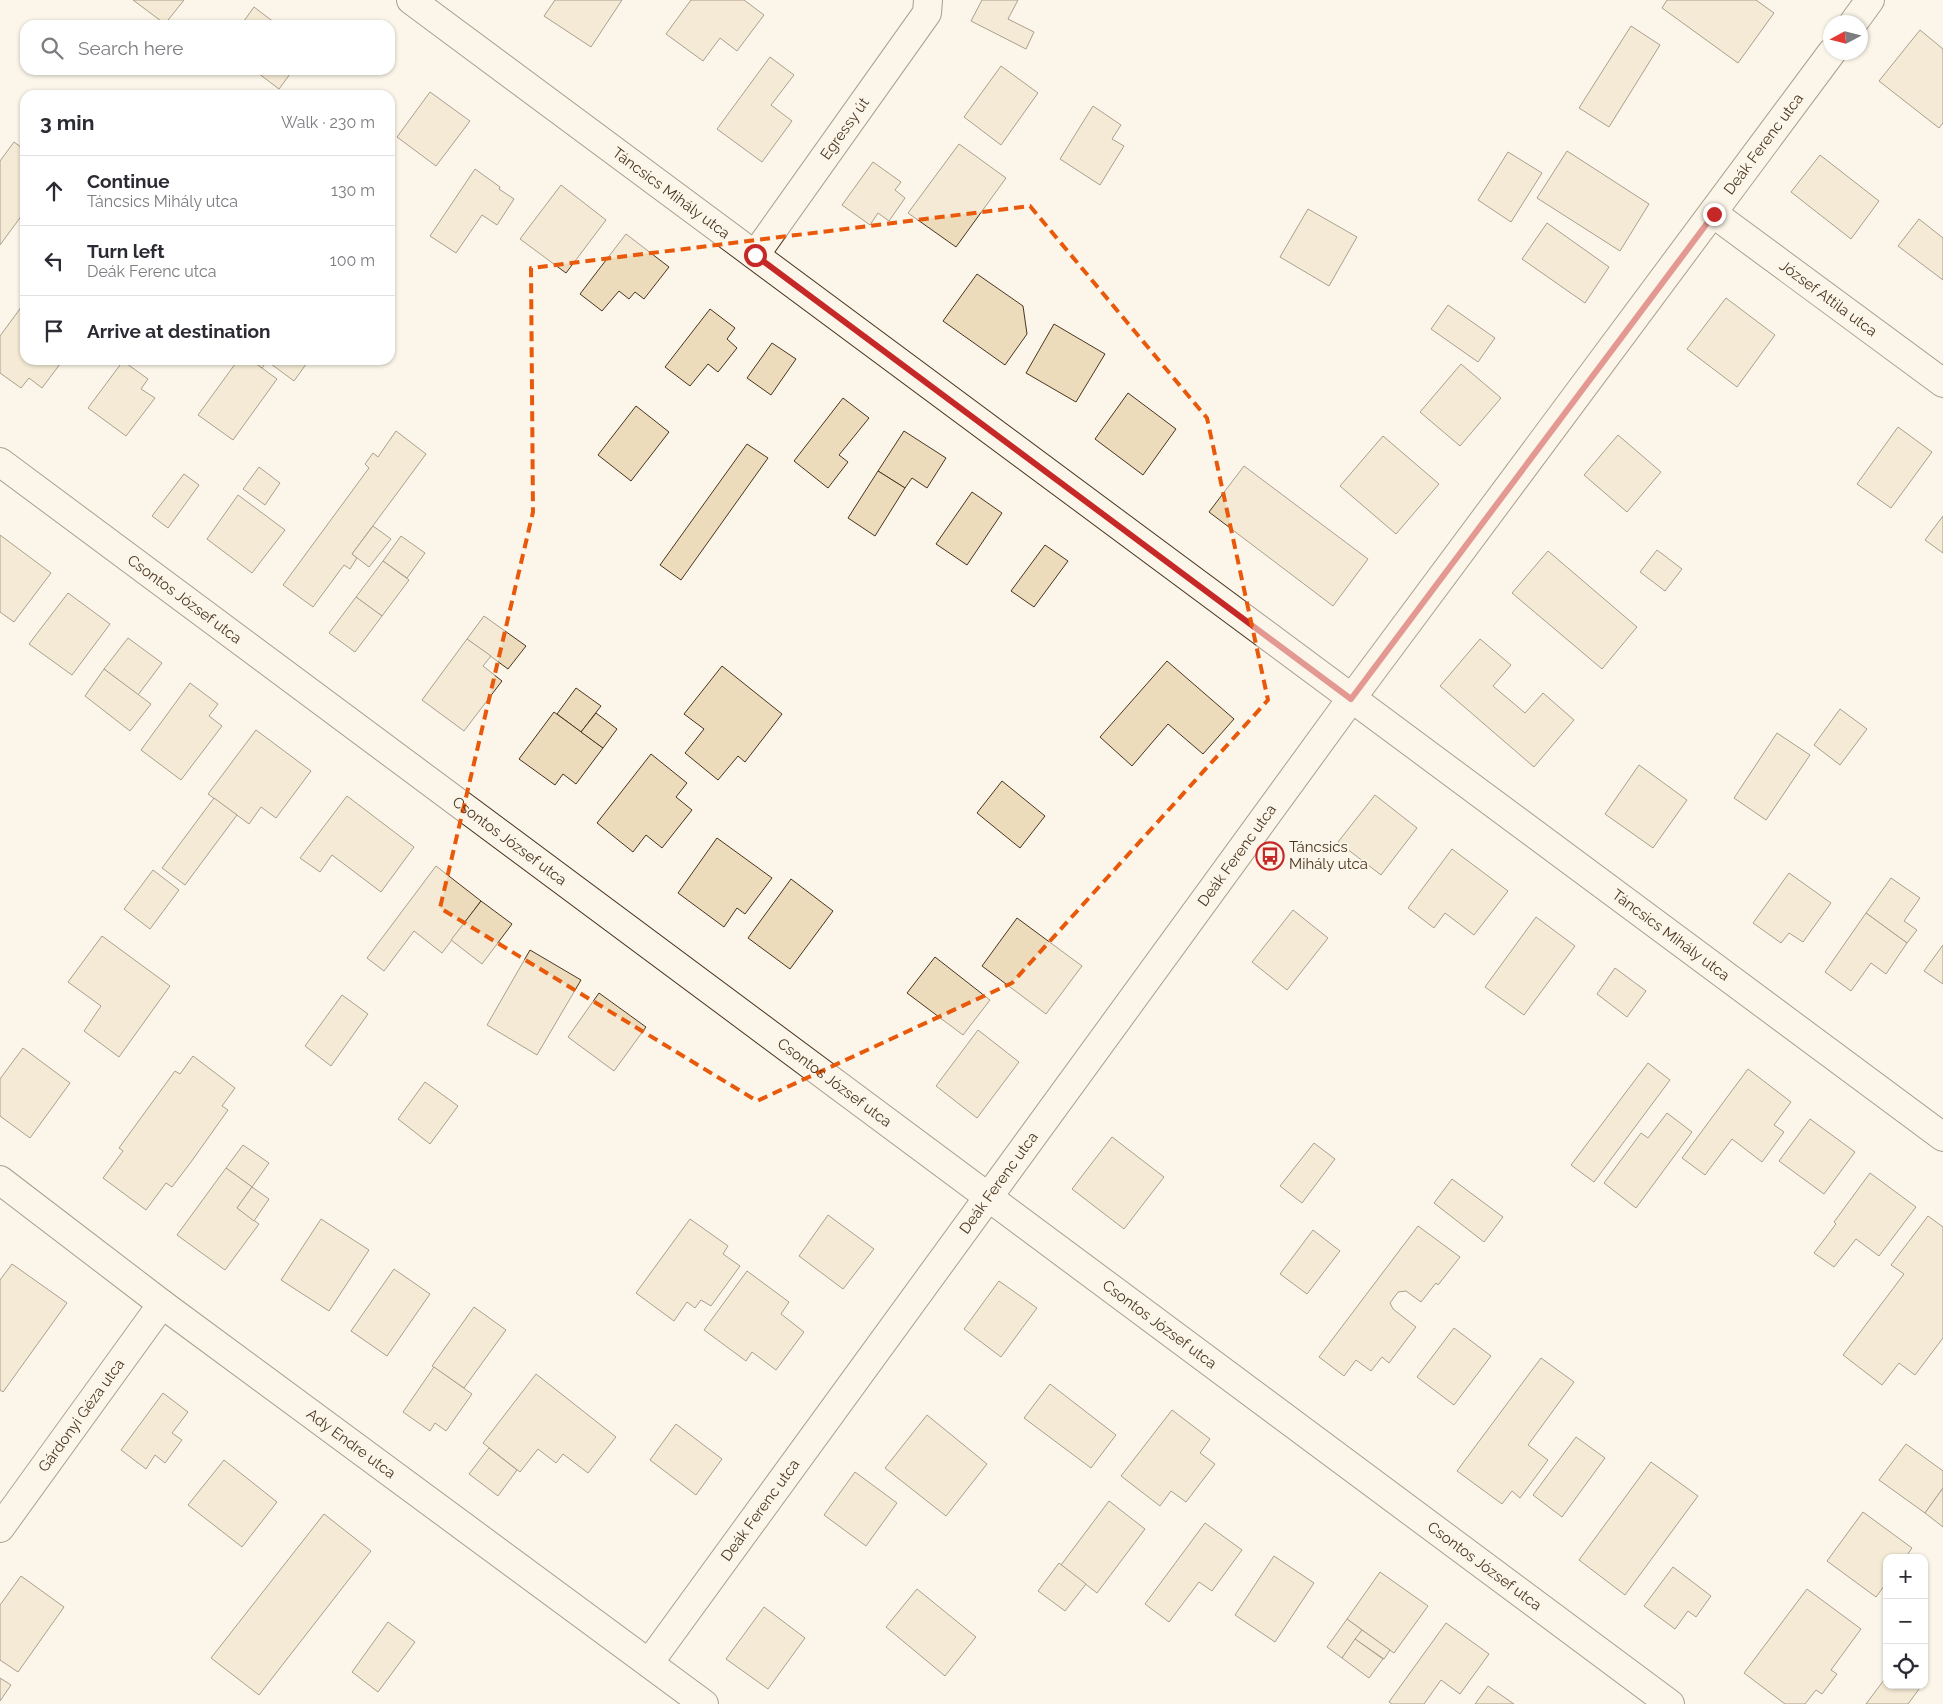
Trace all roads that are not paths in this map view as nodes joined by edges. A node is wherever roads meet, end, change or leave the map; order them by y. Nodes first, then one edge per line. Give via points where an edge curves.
1 (411, 0) edge
2 (928, 0) edge
3 (1870, 0) edge
4 (1859, 15) edge
5 (1826, 60) edge
6 (1714, 214) junction
7 (755, 255) junction
8 (1943, 383) edge
9 (0, 462) edge
10 (1351, 699) junction
11 (1943, 1137) edge
12 (0, 1180) edge
13 (988, 1197) junction
14 (162, 1304) junction
15 (0, 1528) edge
16 (649, 1663) junction
17 (704, 1704) edge
18 (1670, 1704) edge

1 - 7 street, Táncsics Mihály utca
2 - 7 street, Egressy út via 927,13
3 - 4 street
5 - 6 street, Deák Ferenc utca
6 - 8 street, József Attila utca
6 - 10 street, Deák Ferenc utca
7 - 10 street, Táncsics Mihály utca
9 - 13 street, Csontos József utca
10 - 11 street, Táncsics Mihály utca
10 - 13 street, Deák Ferenc utca
12 - 14 street, Ady Endre utca
13 - 16 street, Deák Ferenc utca
13 - 18 street, Csontos József utca
14 - 15 street, Gárdonyi Géza utca
14 - 16 street, Ady Endre utca
16 - 17 street, Ady Endre utca

